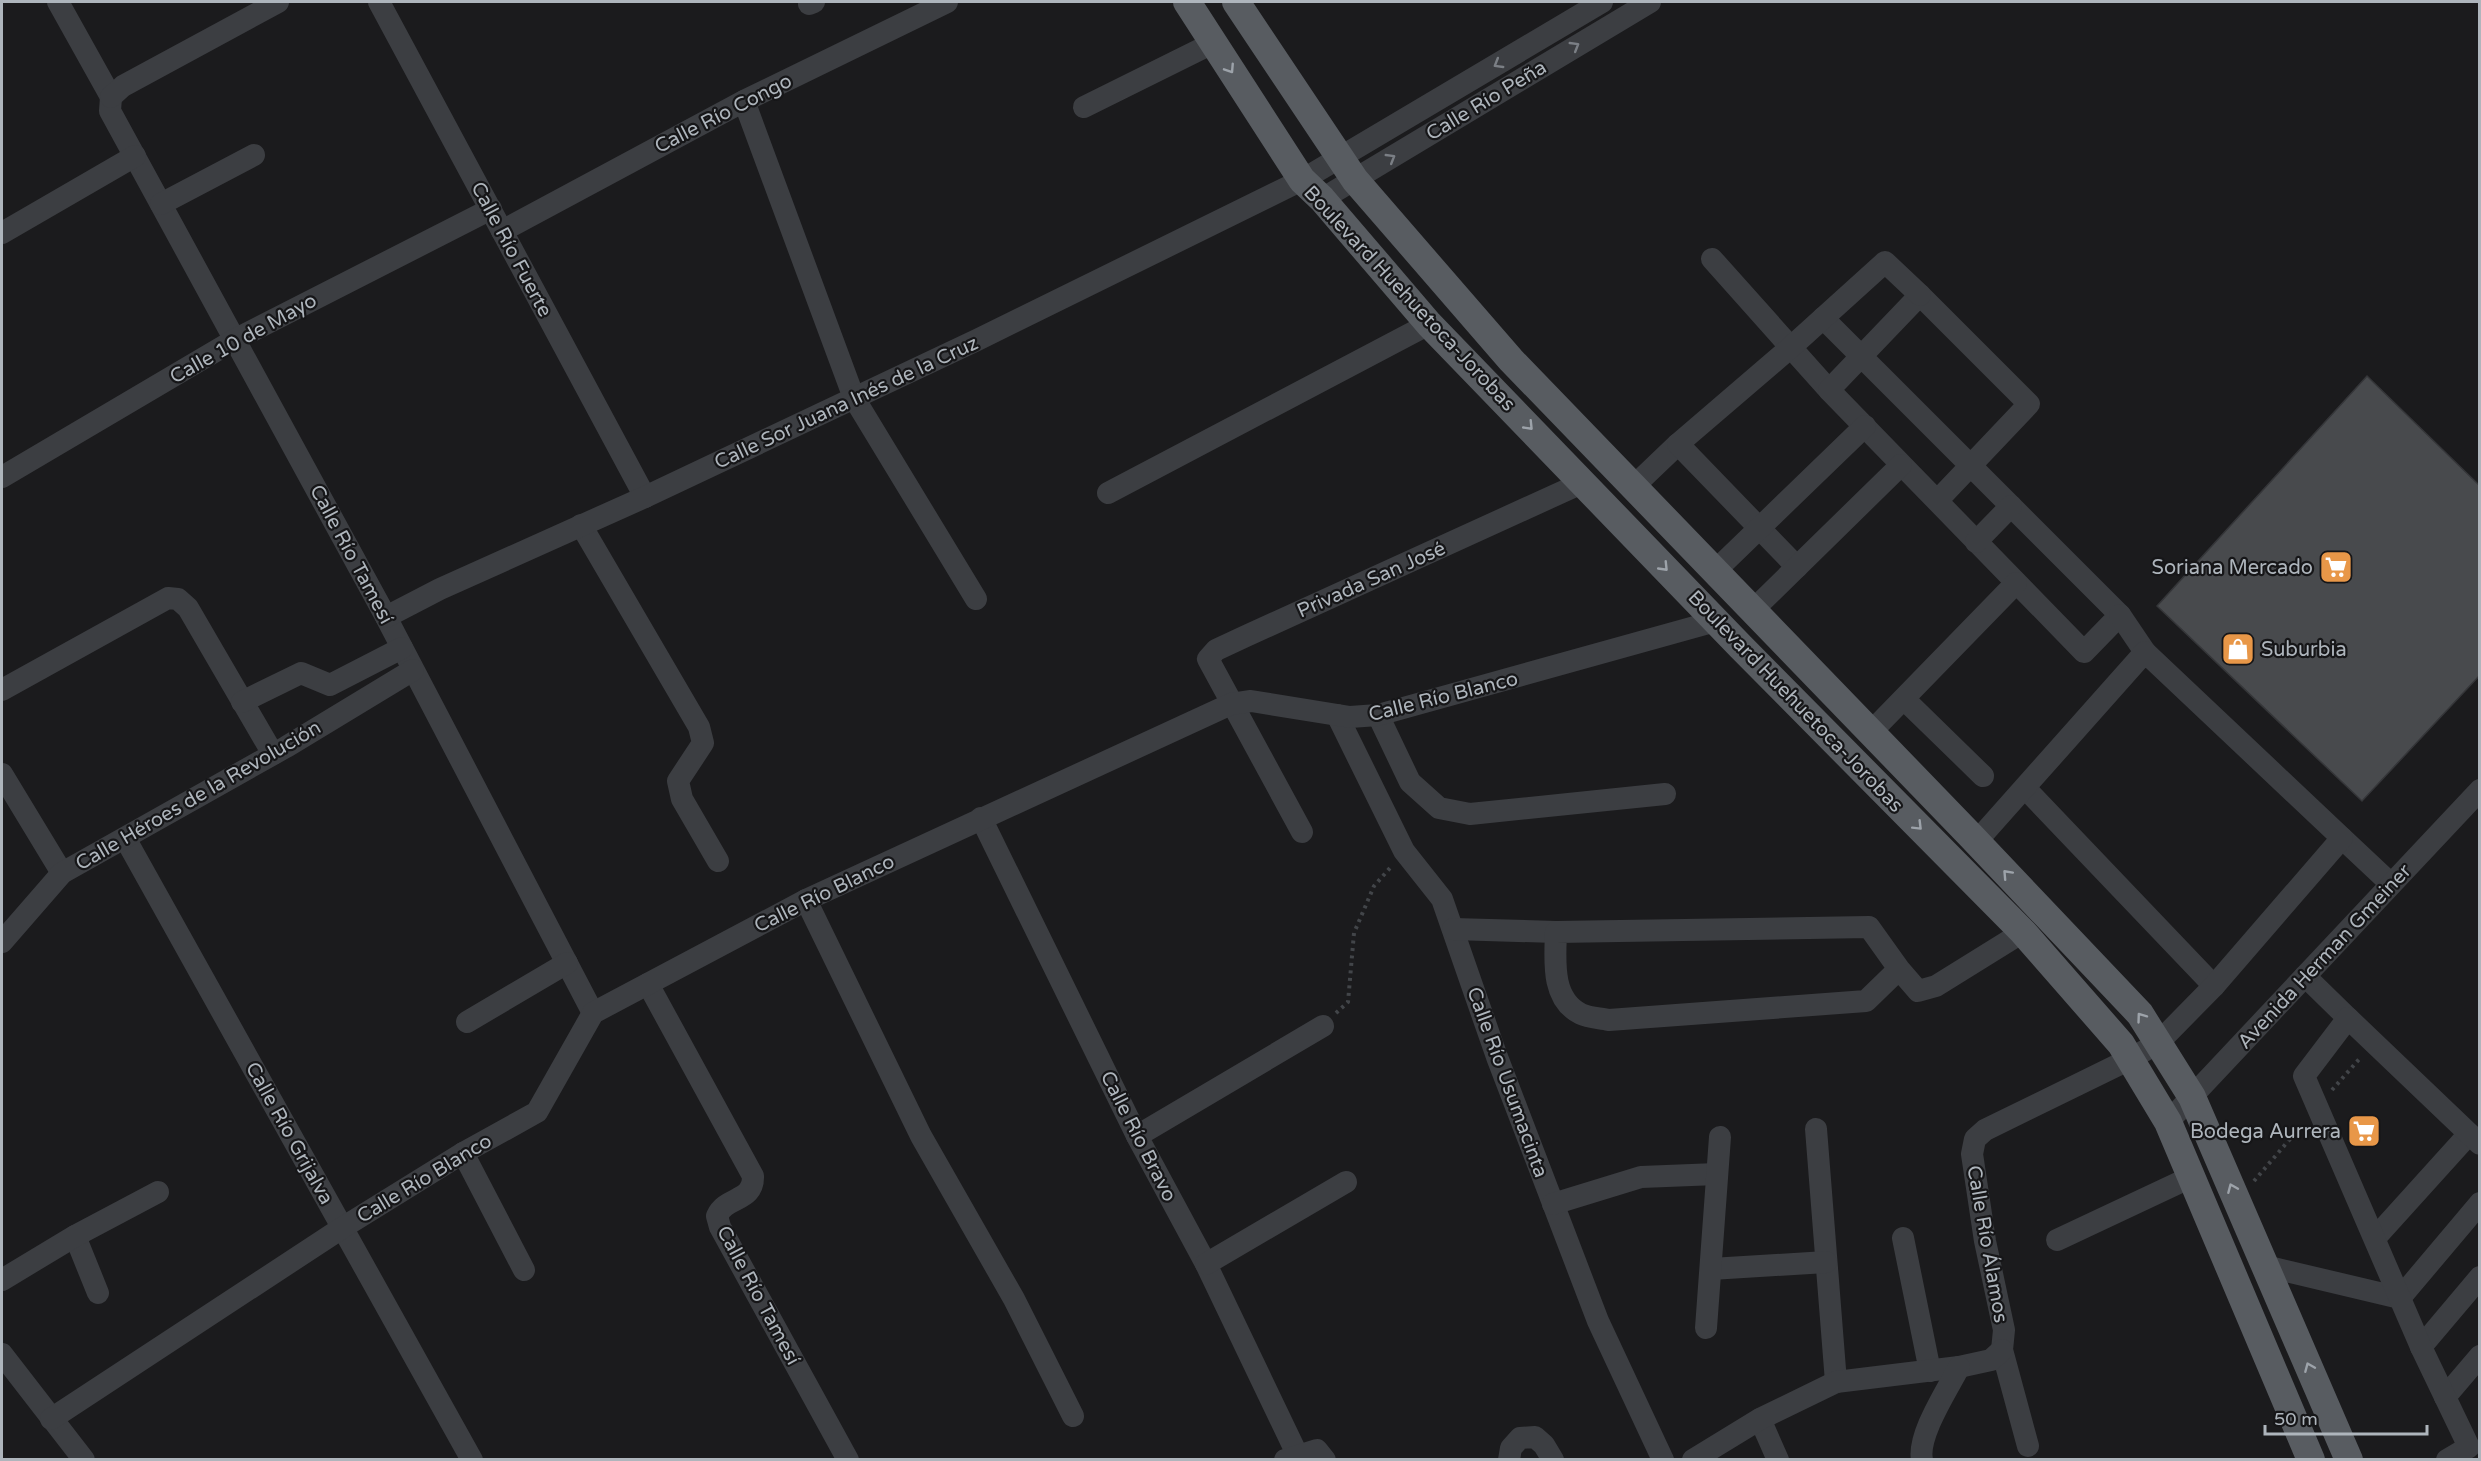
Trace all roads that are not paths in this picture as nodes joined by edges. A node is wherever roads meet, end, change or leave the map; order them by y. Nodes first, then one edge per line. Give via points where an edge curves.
1 (58, 2) edge
2 (278, 2) edge
3 (379, 2) edge
4 (947, 2) edge
5 (1187, 2) edge
6 (1236, 2) edge
7 (1602, 2) edge
8 (1650, 2) edge
9 (1214, 43) junction
10 (111, 97) junction
11 (744, 101) junction
12 (1084, 107) dead end
13 (254, 155) dead end
14 (135, 156) junction
15 (1347, 169) junction
16 (1312, 189) junction
17 (161, 204) junction
18 (490, 209) junction
19 (502, 231) junction
20 (2, 233) edge
21 (1712, 259) dead end
22 (1920, 295) junction
23 (1823, 318) junction
24 (1429, 324) junction
25 (236, 339) junction
26 (1790, 348) junction
27 (1862, 357) junction
28 (1829, 390) junction
29 (854, 398) junction
30 (1865, 426) junction
31 (1678, 444) junction
32 (1901, 465) junction
33 (1971, 465) junction
34 (2, 477) edge
35 (1584, 482) junction
36 (1634, 487) junction
37 (1108, 494) dead end
38 (645, 497) junction
39 (1937, 501) junction
40 (2012, 506) junction
41 (581, 525) junction
42 (1759, 528) junction
43 (1976, 542) junction
44 (1797, 567) junction
45 (1715, 571) junction
46 (2016, 583) junction
47 (976, 599) dead end
48 (1753, 610) junction
49 (2120, 615) junction
50 (386, 617) junction
51 (1716, 621) junction
52 (402, 648) junction
53 (2145, 652) junction
54 (413, 670) junction
55 (2, 690) edge
56 (1904, 699) junction
57 (242, 702) junction
58 (1231, 704) junction
59 (1336, 715) junction
60 (1378, 715) junction
61 (1871, 732) junction
62 (273, 754) junction
63 (2, 774) edge
64 (1983, 776) dead end
65 (2026, 789) junction
66 (2480, 790) edge
67 (1665, 794) dead end
68 (10, 808) edge
69 (981, 818) junction
70 (1302, 832) dead end
71 (125, 837) junction
72 (2342, 838) junction
73 (1976, 842) junction
74 (718, 861) dead end
75 (62, 873) junction
76 (2391, 884) junction
77 (806, 900) junction
78 (1453, 929) junction
79 (1556, 932) junction
80 (2023, 932) junction
81 (2, 942) edge
82 (567, 963) junction
83 (1899, 969) junction
84 (2305, 976) junction
85 (648, 984) junction
86 (2214, 986) junction
87 (593, 1013) junction
88 (2348, 1018) junction
89 (467, 1022) dead end
90 (1323, 1026) road end
91 (2158, 1043) junction
92 (2130, 1059) junction
93 (2192, 1097) junction
94 (2168, 1122) junction
95 (1816, 1129) dead end
96 (1137, 1136) junction
97 (1720, 1137) dead end
98 (2474, 1139) edge
99 (463, 1154) junction
100 (1717, 1174) junction
101 (2191, 1177) junction
102 (1346, 1182) dead end
103 (158, 1192) dead end
104 (2480, 1203) edge
105 (1554, 1204) junction
106 (342, 1228) junction
107 (75, 1236) junction
108 (1903, 1238) dead end
109 (2375, 1238) junction
110 (2057, 1240) dead end
111 (1826, 1262) junction
112 (1206, 1264) junction
113 (2265, 1266) junction
114 (1711, 1269) junction
115 (524, 1270) dead end
116 (2480, 1276) edge
117 (2, 1280) edge
118 (98, 1293) dead end
119 (2400, 1298) junction
120 (1706, 1328) dead end
121 (2421, 1347) junction
122 (2002, 1350) junction
123 (2, 1354) edge
124 (2480, 1356) edge
125 (1959, 1367) junction
126 (1930, 1371) junction
127 (1836, 1382) junction
128 (2445, 1397) junction
129 (1073, 1416) dead end
130 (51, 1419) junction
131 (1760, 1419) junction
132 (2474, 1441) edge
133 (2028, 1446) dead end
134 (1291, 1457) edge
135 (470, 1459) edge
136 (84, 1460) edge
137 (848, 1460) edge
138 (1325, 1460) edge
139 (1509, 1460) edge
140 (1553, 1460) edge
141 (1663, 1460) edge
142 (1693, 1460) edge
143 (1778, 1460) edge
144 (1922, 1460) edge
145 (2311, 1460) edge
146 (2349, 1460) edge
147 (2447, 1460) edge

1 - 10 street, Calle Río Tamesí
2 - 10 street
3 - 18 street, Calle Río Fuerte
4 - 11 street, Calle Río Congo
5 - 9 main road, Boulevard Huehuetoca-Jorobas
6 - 15 main road, Boulevard Huehuetoca-Jorobas
7 -> 15 street, Calle Río Peña
15 -> 8 street, Calle Río Peña
9 - 12 street
9 -> 16 main road, Boulevard Huehuetoca-Jorobas
10 - 14 street, Calle Río Tamesí via 110,111
11 - 19 street, Calle Río Congo
11 - 29 street
13 - 17 street
14 - 17 street, Calle Río Tamesí
14 - 20 street
15 - 16 street, Calle Río Peña
15 - 36 main road, Boulevard Huehuetoca-Jorobas via 1511,360
16 - 24 main road, Boulevard Huehuetoca-Jorobas
16 - 29 street, Calle Sor Juana Inés de la Cruz
17 - 25 street, Calle Río Tamesí
18 - 19 street, Calle Río Fuerte
18 - 25 street, Calle 10 de Mayo
19 - 38 street, Calle Río Fuerte
21 - 26 street
22 - 23 street via 1885,262
22 - 27 street
22 - 33 street via 2029,404
23 - 26 street
23 - 27 street
24 -> 35 main road, Boulevard Huehuetoca-Jorobas
24 - 37 street
25 - 34 street, Calle 10 de Mayo
25 - 50 street, Calle Río Tamesí
26 - 28 street
26 - 31 street
27 - 28 street
27 - 33 street
28 - 30 street
29 - 38 street, Calle Sor Juana Inés de la Cruz
29 - 47 street
30 - 32 street
30 - 42 street
31 - 36 street
31 - 42 street
32 - 39 street
32 - 44 street
33 - 39 street
33 - 40 street
35 -> 51 main road, Boulevard Huehuetoca-Jorobas
35 - 58 street, Privada San José via 1216,650 1208,659
36 - 45 main road, Boulevard Huehuetoca-Jorobas
38 - 41 street, Calle Sor Juana Inés de la Cruz
39 - 43 street
40 - 43 street
40 - 49 street
41 - 50 street, Calle Sor Juana Inés de la Cruz
41 - 74 street via 699,728 703,743 678,781 682,799
42 - 44 street
42 - 45 street
43 - 46 street
44 - 48 street
45 - 48 main road, Boulevard Huehuetoca-Jorobas
46 - 49 street via 2084,652
46 - 56 street
48 - 61 main road, Boulevard Huehuetoca-Jorobas
49 - 53 street
50 - 52 street, Calle Río Tamesí
51 - 60 street, Calle Río Blanco
51 -> 80 main road, Boulevard Huehuetoca-Jorobas
52 - 54 street, Calle Río Tamesí
52 - 57 street via 330,685 301,673
53 - 65 street
53 - 72 street
54 - 62 street, Calle Héroes de la Revolución
54 - 82 street, Calle Río Tamesí
55 - 57 street via 168,598 178,599 188,608
56 - 61 street
56 - 64 street
57 - 62 street
58 - 59 street, Calle Río Blanco via 1251,701
58 - 69 street, Calle Río Blanco
58 - 70 street
59 - 60 street, Calle Río Blanco
59 - 78 street, Calle Río Usumacinta via 1404,851 1442,899
60 - 67 street via 1410,782 1439,808 1470,814
61 - 73 main road, Boulevard Huehuetoca-Jorobas
62 - 71 street, Calle Héroes de la Revolución
63 - 68 street
65 - 73 street
65 - 86 street
66 - 76 street, Avenida Herman Gmeiner
68 - 75 street
69 - 77 street, Calle Río Blanco
69 - 96 street, Calle Río Bravo
71 - 75 street, Calle Héroes de la Revolución
71 - 106 street, Calle Río Grijalva
72 - 76 street
72 - 86 street, Calle Río Álamos
91 -> 73 main road, Boulevard Huehuetoca-Jorobas via 2140,1014
75 - 81 street, Calle Héroes de la Revolución
76 - 84 street, Avenida Herman Gmeiner
77 - 85 street, Calle Río Blanco
77 - 129 street via 921,1136 1014,1299
78 - 79 street
78 - 105 street, Calle Río Usumacinta
79 - 83 street via 1869,927
79 - 83 street via 1555,980 1569,1005 1582,1015 1609,1020 1866,1001
80 - 83 street via 1936,986 1918,991
80 - 92 main road, Boulevard Huehuetoca-Jorobas
82 - 87 street, Calle Río Tamesí
82 - 89 street
84 - 88 street
84 - 93 street, Avenida Herman Gmeiner
85 - 87 street, Calle Río Blanco
85 - 137 street, Calle Río Tamesí via 753,1176 754,1185 748,1193 720,1208 720,1227
86 - 91 street, Calle Río Álamos
87 - 99 street, Calle Río Blanco via 537,1112
88 - 98 street
88 - 109 street via 2304,1077
90 - 96 street
91 - 92 street, Calle Río Álamos
91 - 93 main road, Boulevard Huehuetoca-Jorobas
92 - 94 main road, Boulevard Huehuetoca-Jorobas
92 - 122 street, Calle Río Álamos via 1985,1130 1975,1139 1972,1154 2004,1330
93 - 94 street, Avenida Herman Gmeiner
113 -> 93 main road, Boulevard Huehuetoca-Jorobas
94 - 101 main road, Boulevard Huehuetoca-Jorobas
95 - 111 street
96 - 112 street, Calle Río Bravo
97 - 100 street
98 - 109 street
99 - 106 street, Calle Río Blanco
99 - 115 street
100 - 105 street via 1641,1177
100 - 114 street
101 - 110 street
101 - 145 main road, Boulevard Huehuetoca-Jorobas
102 - 112 street
103 - 107 street
104 - 119 street
105 - 141 street, Calle Río Usumacinta via 1598,1321
106 - 130 street, Calle Río Blanco
106 - 135 street, Calle Río Grijalva
107 - 117 street
107 - 118 street
108 - 126 street
109 - 119 street
111 - 114 street
111 - 127 street
112 - 134 street, Calle Río Bravo
113 - 119 street
146 -> 113 main road, Boulevard Huehuetoca-Jorobas
114 - 120 street
116 - 121 street
119 - 121 street
121 - 128 street
122 - 125 street, Calle Río Álamos via 1991,1360
122 - 133 street
123 - 130 street
124 - 128 street
125 - 126 street, Calle Río Álamos
125 - 144 street via 1926,1432
126 - 127 street, Calle Río Álamos
127 - 131 street, Calle Río Álamos
128 - 132 street
130 - 136 street
131 - 142 street, Calle Río Álamos
131 - 143 street
132 - 147 street
134 - 138 street via 1317,1450
139 - 140 street via 1511,1448 1520,1438 1535,1437

